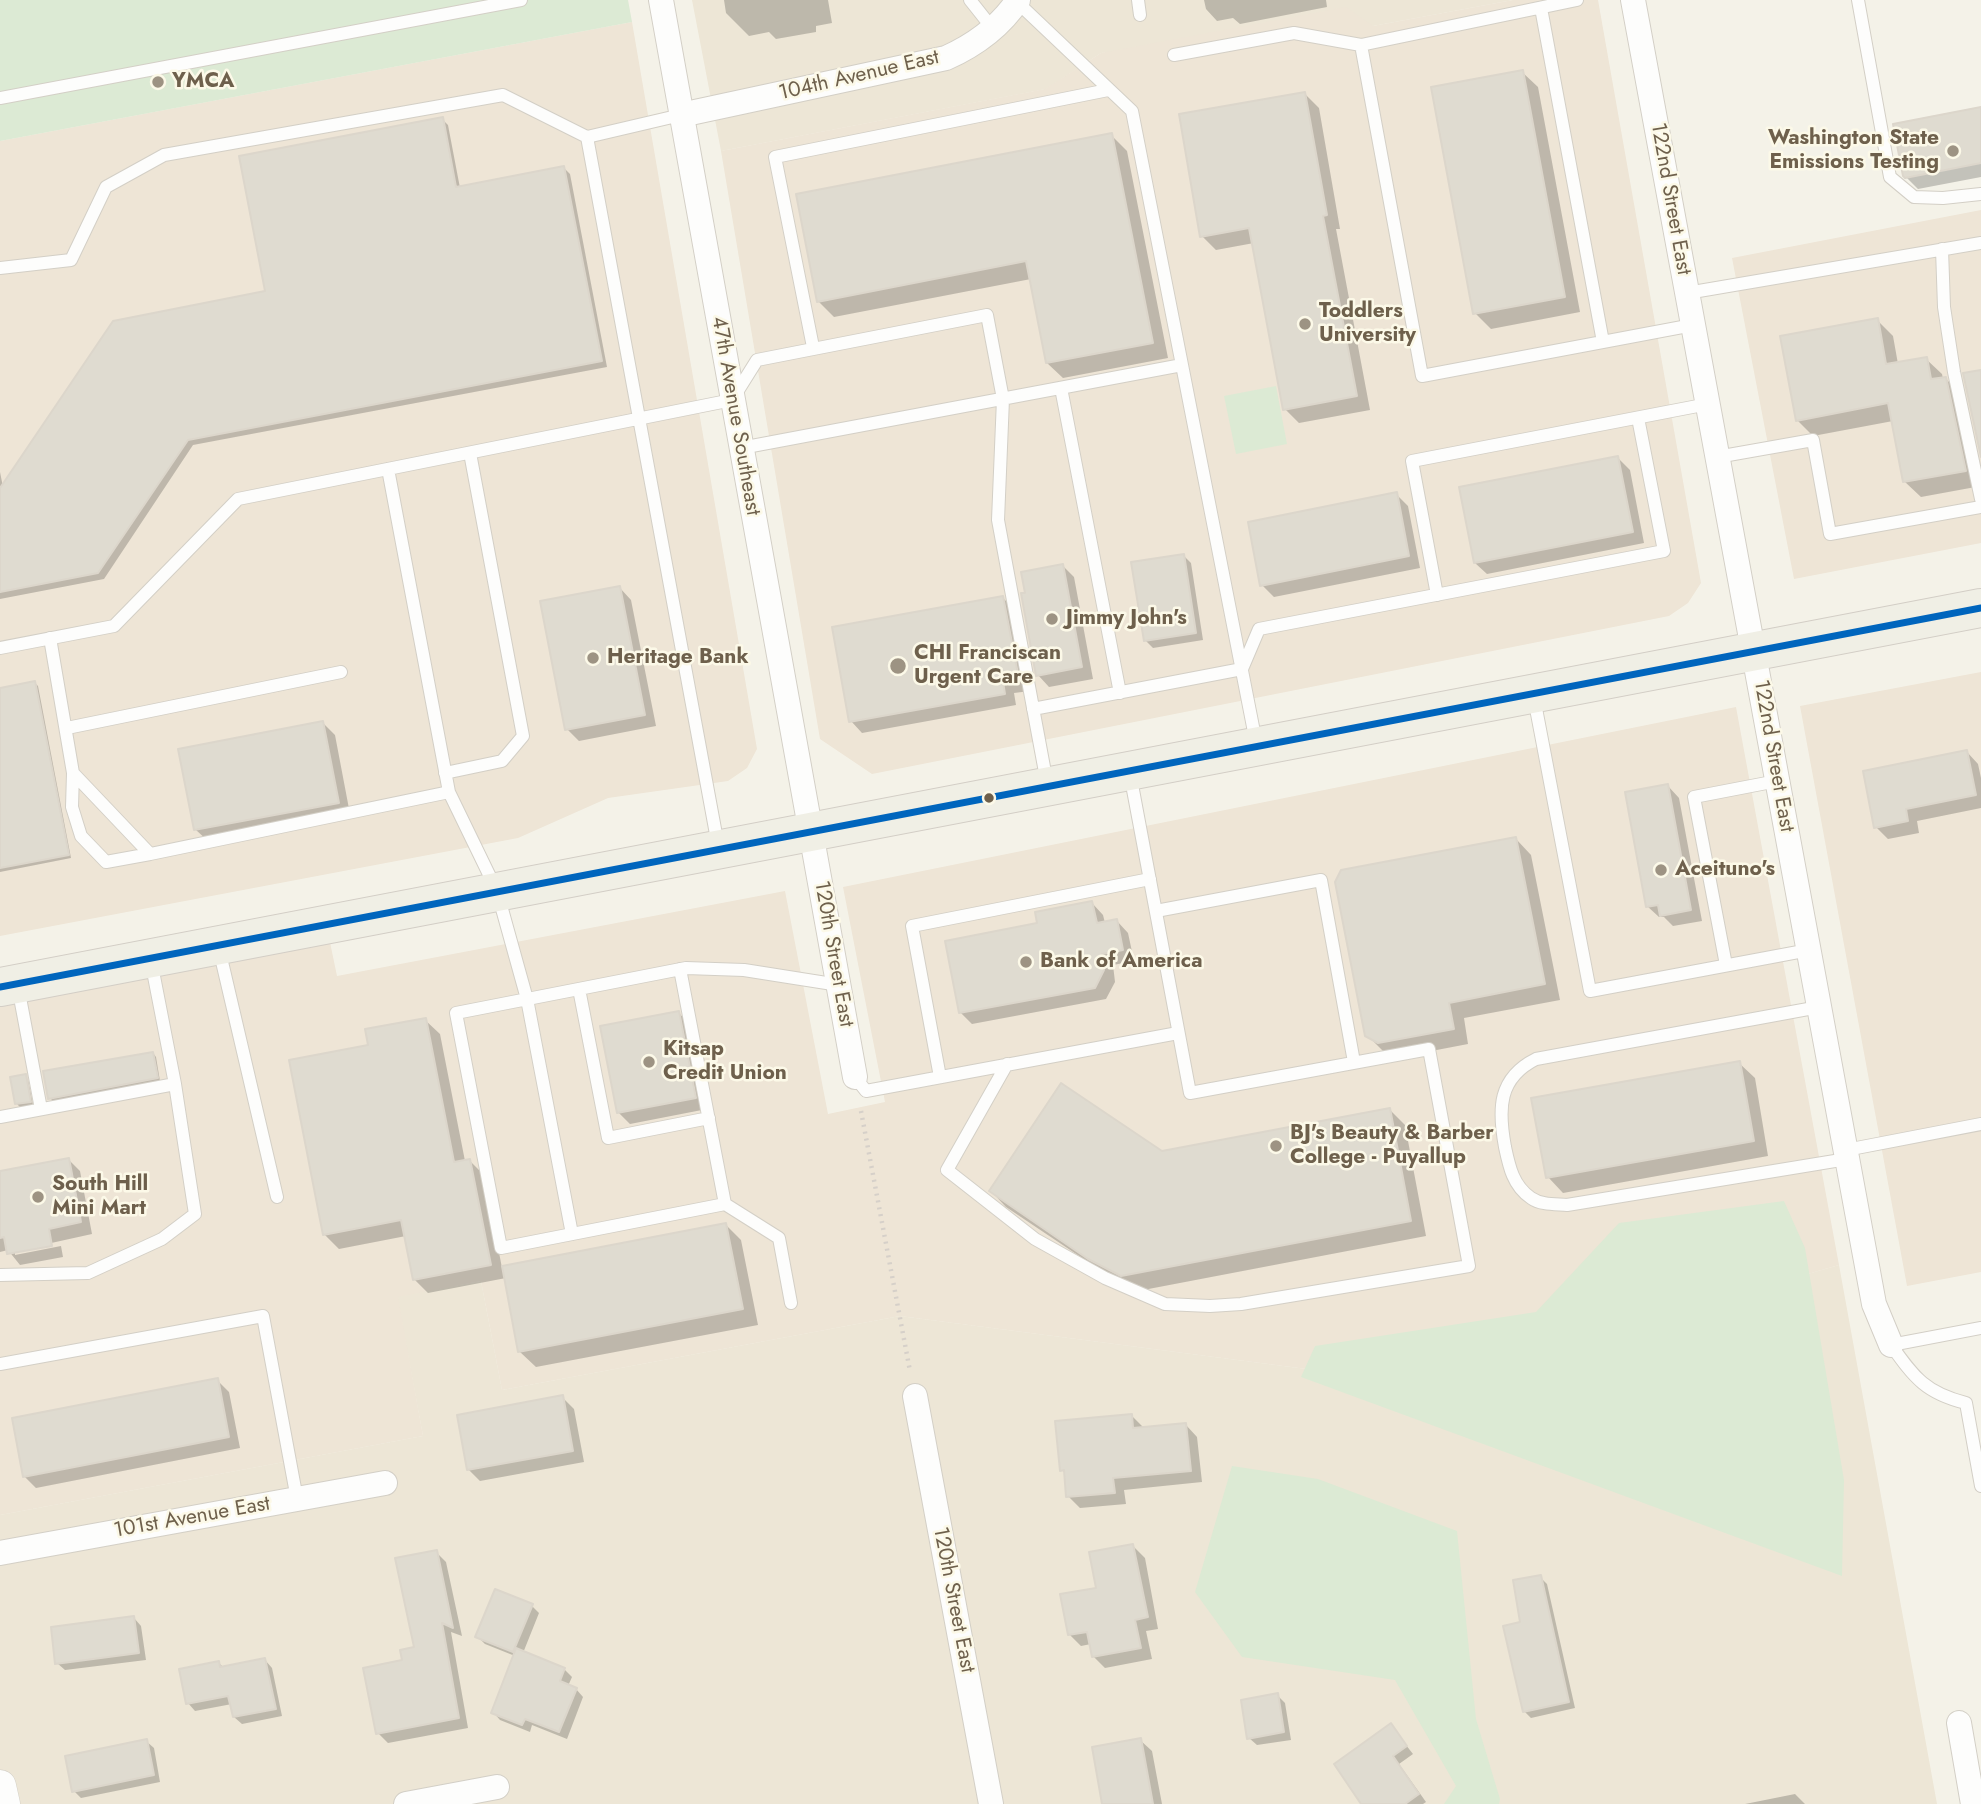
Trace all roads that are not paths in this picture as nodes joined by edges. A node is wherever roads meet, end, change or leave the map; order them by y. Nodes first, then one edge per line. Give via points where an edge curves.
1 (521, 0) edge
2 (661, 0) edge
3 (970, 0) edge
4 (1138, 0) edge
5 (1577, 0) edge
6 (1633, 0) edge
7 (1858, 0) edge
8 (1018, 1) edge
9 (1541, 8) junction
10 (1140, 15) dead end
11 (993, 29) junction
12 (1361, 45) junction
13 (1174, 55) dead end
14 (1108, 90) junction
15 (0, 97) edge
16 (681, 115) junction
17 (587, 137) junction
18 (1981, 194) edge
19 (1981, 243) edge
20 (1942, 249) junction
21 (0, 268) edge
22 (1687, 293) junction
23 (1693, 326) junction
24 (1602, 342) junction
25 (813, 347) junction
26 (1182, 365) junction
27 (1061, 388) junction
28 (1003, 399) junction
29 (732, 400) junction
30 (1708, 404) junction
31 (1638, 418) junction
32 (640, 419) junction
33 (741, 448) junction
34 (470, 453) junction
35 (1717, 457) junction
36 (388, 469) junction
37 (1981, 499) edge
38 (1981, 507) edge
39 (1437, 595) junction
40 (1981, 608) edge
41 (50, 638) junction
42 (0, 648) edge
43 (1754, 652) junction
44 (1242, 669) junction
45 (341, 672) dead end
46 (1120, 693) junction
47 (1533, 694) junction
48 (1033, 709) junction
49 (67, 728) junction
50 (1257, 746) junction
51 (1130, 771) junction
52 (73, 773) junction
53 (445, 773) junction
54 (1777, 781) junction
55 (1048, 788) junction
56 (449, 792) junction
57 (810, 832) junction
58 (719, 849) junction
59 (150, 854) junction
60 (1150, 879) junction
61 (498, 891) junction
62 (1156, 911) junction
63 (218, 944) junction
64 (1809, 950) junction
65 (151, 957) junction
66 (1726, 965) junction
67 (680, 970) junction
68 (9, 985) edge
69 (839, 985) junction
70 (579, 989) junction
71 (527, 999) junction
72 (1819, 1007) junction
73 (1178, 1032) junction
74 (1354, 1062) junction
75 (1007, 1064) junction
76 (855, 1077) joint
77 (940, 1077) junction
78 (175, 1084) junction
79 (41, 1109) junction
80 (0, 1117) edge
81 (709, 1118) junction
82 (1981, 1124) edge
83 (1846, 1154) junction
84 (277, 1197) dead end
85 (725, 1205) junction
86 (572, 1234) junction
87 (0, 1276) edge
88 (791, 1303) dead end
89 (1981, 1328) edge
90 (1891, 1345) junction
91 (0, 1364) edge
92 (915, 1396) road end
93 (385, 1483) dead end
94 (1981, 1486) edge
95 (297, 1499) junction
96 (0, 1553) edge
97 (1959, 1723) dead end
98 (0, 1786) edge
99 (496, 1787) dead end
100 (4, 1804) edge
101 (406, 1804) edge
102 (991, 1804) edge
103 (1973, 1804) edge

1 - 15 lane
2 - 16 street, 47th Avenue Southeast
3 - 11 lane
4 - 10 lane
5 - 9 lane
6 - 22 street, 122nd Street East
7 - 18 lane via 1890,177 1914,197
8 - 11 street, 104th Avenue East
8 - 14 lane
9 - 12 lane
9 - 24 lane
11 - 16 street, 104th Avenue East via 946,58
12 - 13 lane via 1294,33
12 - 24 lane via 1422,376
14 - 25 lane via 775,157
14 - 26 lane via 1132,111
16 - 17 lane
16 - 29 street, 47th Avenue Southeast
17 - 21 lane via 503,95 164,155 106,187 71,260
17 - 32 lane
19 - 20 lane
20 - 22 lane
20 - 37 lane via 1944,307 1954,372
22 - 23 street, 122nd Street East
23 - 24 lane
23 - 30 street, 122nd Street East
25 - 28 lane via 987,315
25 - 29 lane via 757,360
26 - 27 lane
26 - 44 lane
27 - 28 lane
27 - 46 lane
28 - 33 lane
28 - 48 lane via 998,520
29 - 32 lane
29 - 33 street, 47th Avenue Southeast
30 - 31 lane
30 - 35 street, 122nd Street East
31 - 39 lane via 1412,461
31 - 39 lane via 1664,551
32 - 34 lane
32 - 58 lane
33 - 57 street, 47th Avenue Southeast
34 - 36 lane
34 - 53 lane via 523,736 502,761
35 - 38 lane via 1813,440 1830,534
35 - 43 street, 122nd Street East
36 - 41 lane via 238,499 114,626
36 - 53 lane
39 - 44 lane via 1259,629
40 - 43 main road
41 - 42 lane
41 - 49 lane
43 - 47 main road
43 - 54 street, 122nd Street East
44 - 46 lane
44 - 50 lane
45 - 49 lane
46 - 48 lane
47 - 50 main road
47 - 66 lane via 1590,991
48 - 55 lane
49 - 52 lane
50 - 51 main road
51 - 55 main road
51 - 60 lane
52 - 59 lane
52 - 59 lane via 72,807 81,836 106,862
53 - 56 lane
54 - 64 street, 122nd Street East
54 - 66 lane via 1694,797
55 - 57 main road
56 - 59 lane
56 - 61 lane
57 - 58 main road
57 - 69 street, 120th Street East
58 - 61 main road
60 - 62 lane
60 - 77 lane via 912,926
61 - 63 main road
61 - 71 lane
62 - 73 lane
62 - 74 lane via 1321,880
63 - 65 main road
63 - 84 lane
64 - 66 lane
64 - 72 street, 122nd Street East
65 - 68 main road
65 - 78 lane
67 - 69 lane via 744,970
67 - 70 lane
67 - 81 lane
68 - 79 lane
69 - 76 street, 120th Street East
70 - 71 lane
70 - 81 lane via 608,1138
71 - 86 lane
71 - 86 lane via 456,1013 498,1235 501,1248
72 - 83 street, 122nd Street East
72 - 83 lane via 1536,1059 1522,1066 1506,1087 1500,1116 1504,1140 1513,1178 1532,1200 1567,1205
73 - 74 lane via 1190,1093
73 - 75 lane
74 - 75 lane via 1429,1049 1469,1266 1210,1306 1165,1304 1105,1278 1035,1239 947,1170
75 - 77 lane
76 - 77 lane via 866,1091
78 - 79 lane
78 - 87 lane via 195,1214 162,1239 88,1273
79 - 80 lane
81 - 85 lane
82 - 83 lane
83 - 90 street, 122nd Street East via 1874,1304
85 - 86 lane
85 - 88 lane via 779,1238
89 - 90 lane
90 - 94 lane via 1929,1390 1966,1403
91 - 95 lane via 263,1316
92 - 102 street, 120th Street East
93 - 95 street, 101st Avenue East
95 - 96 street, 101st Avenue East
97 - 103 street
98 - 100 street
99 - 101 street

